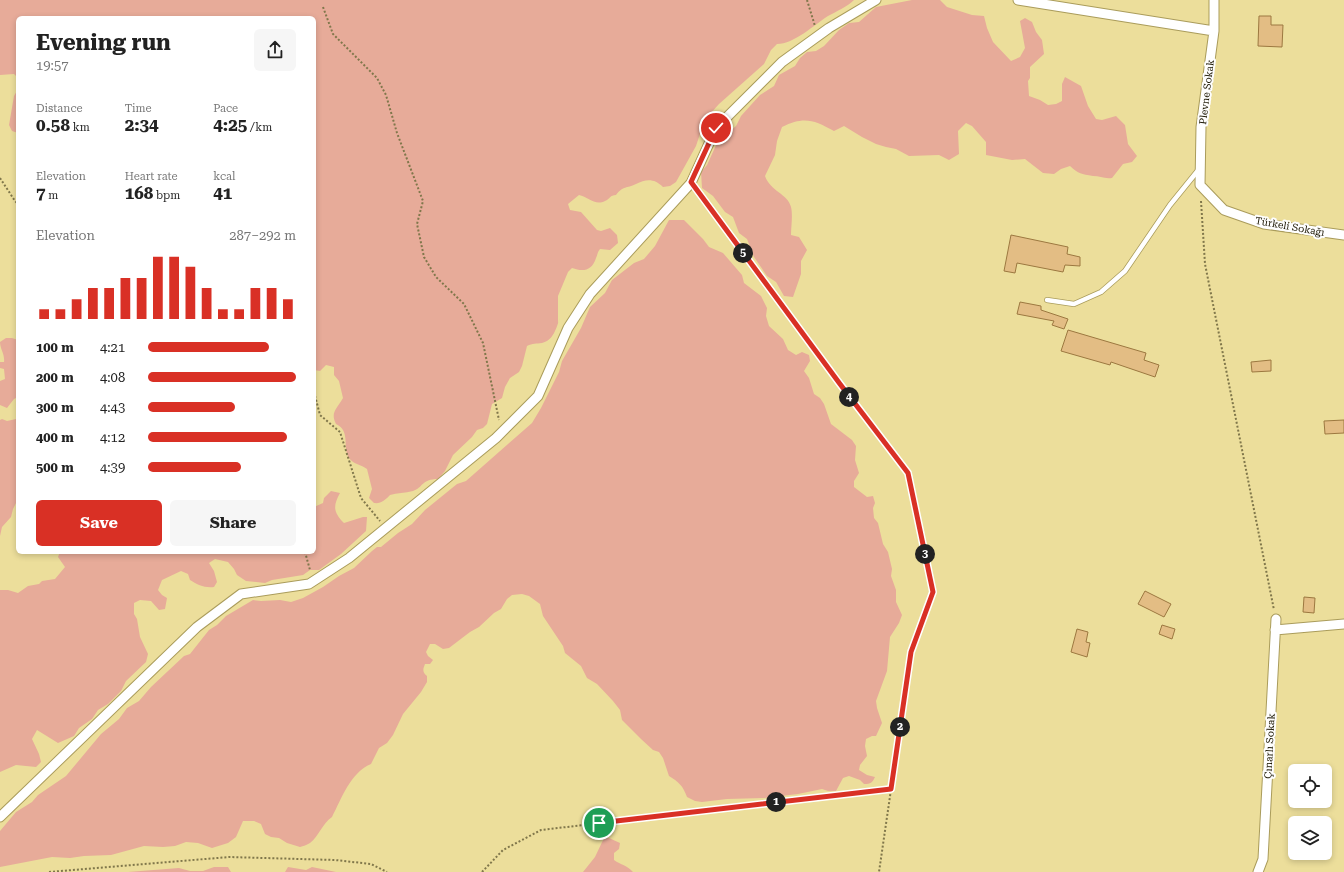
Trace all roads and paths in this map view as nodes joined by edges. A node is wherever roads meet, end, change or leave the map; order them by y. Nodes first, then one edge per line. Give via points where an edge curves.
1 (807, 0) edge
2 (876, 0) edge
3 (1018, 0) edge
4 (1214, 0) edge
5 (323, 7) dead end
6 (1214, 31) junction
7 (818, 36) junction
8 (1201, 166) junction
9 (0, 178) edge
10 (691, 182) junction
11 (1200, 185) junction
12 (16, 202) edge
13 (1344, 236) edge
14 (1047, 300) dead end
15 (316, 400) edge
16 (501, 433) junction
17 (386, 528) junction
18 (306, 554) edge
19 (313, 581) junction
20 (1276, 619) joint
21 (1344, 624) edge
22 (1275, 630) junction
23 (891, 789) junction
24 (0, 817) edge
25 (49, 872) edge
26 (388, 872) edge
27 (482, 872) edge
28 (879, 872) edge
29 (1258, 872) edge

1 - 7 path
2 - 7 street
3 - 6 street
4 - 6 street, Plevne Sokak
5 - 16 path via 333,34 377,78 386,95 397,134 423,201 417,224 424,257 436,277 464,304 483,343
6 - 8 street, Plevne Sokak via 1201,127
7 - 10 street via 782,62 716,128
8 - 11 street, Plevne Sokak
8 - 14 lane via 1170,205 1125,271 1101,292 1074,304
9 - 12 path
10 - 16 street via 590,294 568,328 538,396
10 - 23 path via 908,473 933,592 911,652
11 - 13 street, Türkeli Sokağı via 1224,210 1264,224
11 - 20 path via 1204,264
15 - 17 path via 320,415 340,432 361,498
16 - 17 street
17 - 19 street via 349,558
18 - 19 path
19 - 24 street via 309,584 241,594 197,627
20 - 22 street, Çınarlı Sokak
21 - 22 street
22 - 29 street, Çınarlı Sokak via 1263,859
23 - 27 path via 541,830 503,850
23 - 28 path
25 - 26 path via 228,857 335,860 371,864

